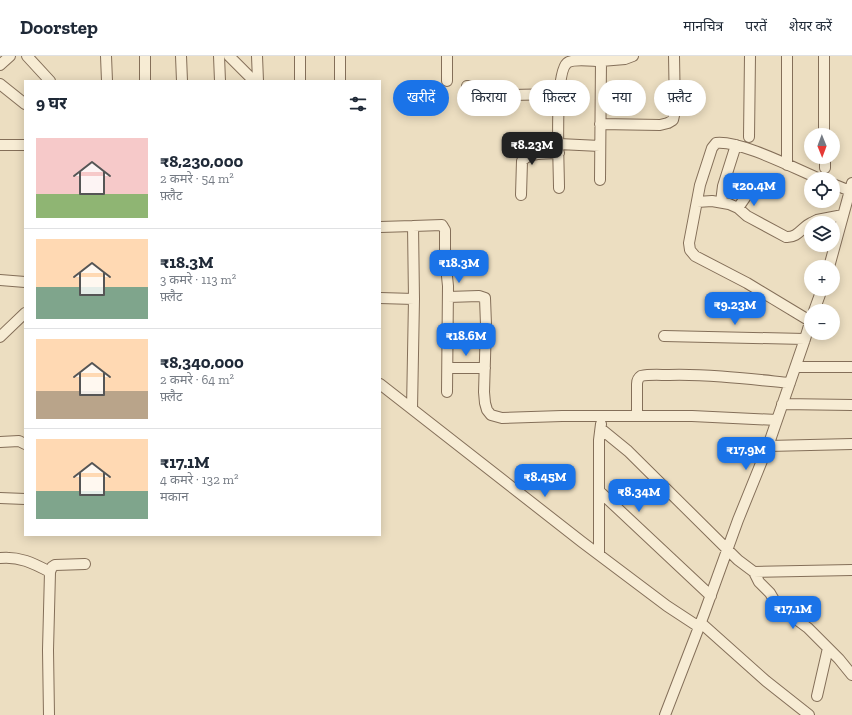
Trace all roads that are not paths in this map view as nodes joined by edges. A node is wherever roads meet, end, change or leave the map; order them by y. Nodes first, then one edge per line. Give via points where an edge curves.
1 (10, 56) edge
2 (27, 56) edge
3 (106, 56) edge
4 (145, 56) edge
5 (181, 56) edge
6 (219, 56) edge
7 (229, 56) edge
8 (257, 56) edge
9 (300, 56) edge
10 (340, 56) edge
11 (447, 56) edge
12 (633, 56) edge
13 (674, 56) edge
14 (750, 56) edge
15 (787, 56) edge
16 (824, 56) edge
17 (601, 61) junction
18 (0, 65) edge
19 (49, 80) edge
20 (107, 80) edge
21 (145, 80) edge
22 (182, 80) edge
23 (220, 80) edge
24 (253, 80) edge
25 (258, 80) edge
26 (300, 80) edge
27 (340, 80) edge
28 (448, 80) edge
29 (560, 80) edge
30 (0, 84) edge
31 (24, 103) edge
32 (559, 116) edge
33 (600, 124) junction
34 (824, 128) edge
35 (749, 137) dead end
36 (0, 145) edge
37 (24, 145) edge
38 (736, 145) junction
39 (600, 146) junction
40 (559, 148) junction
41 (825, 164) edge
42 (787, 165) junction
43 (825, 168) dead end
44 (804, 172) edge
45 (600, 180) dead end
46 (755, 181) dead end
47 (840, 185) edge
48 (851, 187) edge
49 (559, 188) dead end
50 (521, 195) dead end
51 (697, 202) junction
52 (721, 202) junction
53 (738, 208) junction
54 (843, 215) junction
55 (838, 216) edge
56 (413, 226) junction
57 (381, 227) edge
58 (804, 229) edge
59 (831, 260) edge
60 (0, 280) edge
61 (24, 282) edge
62 (448, 297) junction
63 (381, 298) edge
64 (414, 299) junction
65 (24, 314) edge
66 (804, 316) edge
67 (664, 336) dead end
68 (0, 337) edge
69 (804, 339) edge
70 (806, 340) edge
71 (796, 367) junction
72 (852, 367) edge
73 (448, 368) junction
74 (485, 368) junction
75 (790, 383) junction
76 (381, 385) edge
77 (447, 392) dead end
78 (782, 404) junction
79 (852, 405) edge
80 (412, 409) junction
81 (602, 416) junction
82 (637, 416) junction
83 (777, 420) junction
84 (601, 429) junction
85 (0, 442) edge
86 (24, 444) edge
87 (852, 444) edge
88 (768, 446) junction
89 (599, 491) junction
90 (0, 498) edge
91 (24, 499) edge
92 (728, 550) junction
93 (598, 554) junction
94 (0, 558) edge
95 (85, 564) dead end
96 (852, 570) edge
97 (50, 572) junction
98 (754, 572) junction
99 (711, 596) junction
100 (698, 630) junction
101 (828, 648) junction
102 (852, 675) edge
103 (817, 696) dead end
104 (49, 715) edge
105 (665, 715) edge
106 (809, 715) edge

1 - 18 street
2 - 19 street
3 - 20 street
4 - 21 street
5 - 22 street
6 - 23 street
7 - 24 street
8 - 25 street
9 - 26 street
10 - 27 street
11 - 28 street
12 - 17 street
13 - 33 street via 675,111 668,124
14 - 35 street
15 - 42 street
16 - 34 street
17 - 29 street via 568,62
17 - 33 street
30 - 31 street
32 - 40 street
33 - 39 street
36 - 37 street
38 - 42 street
38 - 51 street via 722,142 716,143 712,148
38 - 52 street via 723,186
39 - 40 street
39 - 45 street
40 - 49 street
40 - 50 street via 525,157 522,161
41 - 43 street
42 - 44 street
46 - 53 street
47 - 48 street
48 - 54 street
51 - 52 street
51 - 66 street via 689,243 692,254
52 - 53 street
53 - 58 street via 747,216 786,237 791,238
54 - 55 street
54 - 59 street
56 - 57 street
56 - 62 street via 436,224 444,227
56 - 64 street
60 - 61 street
62 - 73 street
62 - 74 street via 485,298
63 - 64 street
64 - 80 street
65 - 68 street
67 - 69 street
70 - 71 street
71 - 72 street
71 - 75 street
73 - 74 street
73 - 77 street
74 - 81 street via 485,403 491,415 502,418
75 - 78 street
75 - 82 street via 681,375 640,376 637,384
76 - 80 street
78 - 79 street
78 - 83 street
80 - 93 street
81 - 82 street
81 - 84 street
82 - 83 street
83 - 88 street
84 - 89 street
84 - 92 street via 628,451
85 - 86 street via 19,441
87 - 88 street
88 - 92 street
89 - 93 street
89 - 99 street
90 - 91 street
92 - 98 street
92 - 99 street
93 - 100 street
94 - 97 street via 25,560
95 - 97 street via 55,565
96 - 98 street
97 - 104 street
98 - 101 street via 777,605 808,628
99 - 100 street
100 - 105 street
100 - 106 street
101 - 102 street
101 - 103 street

